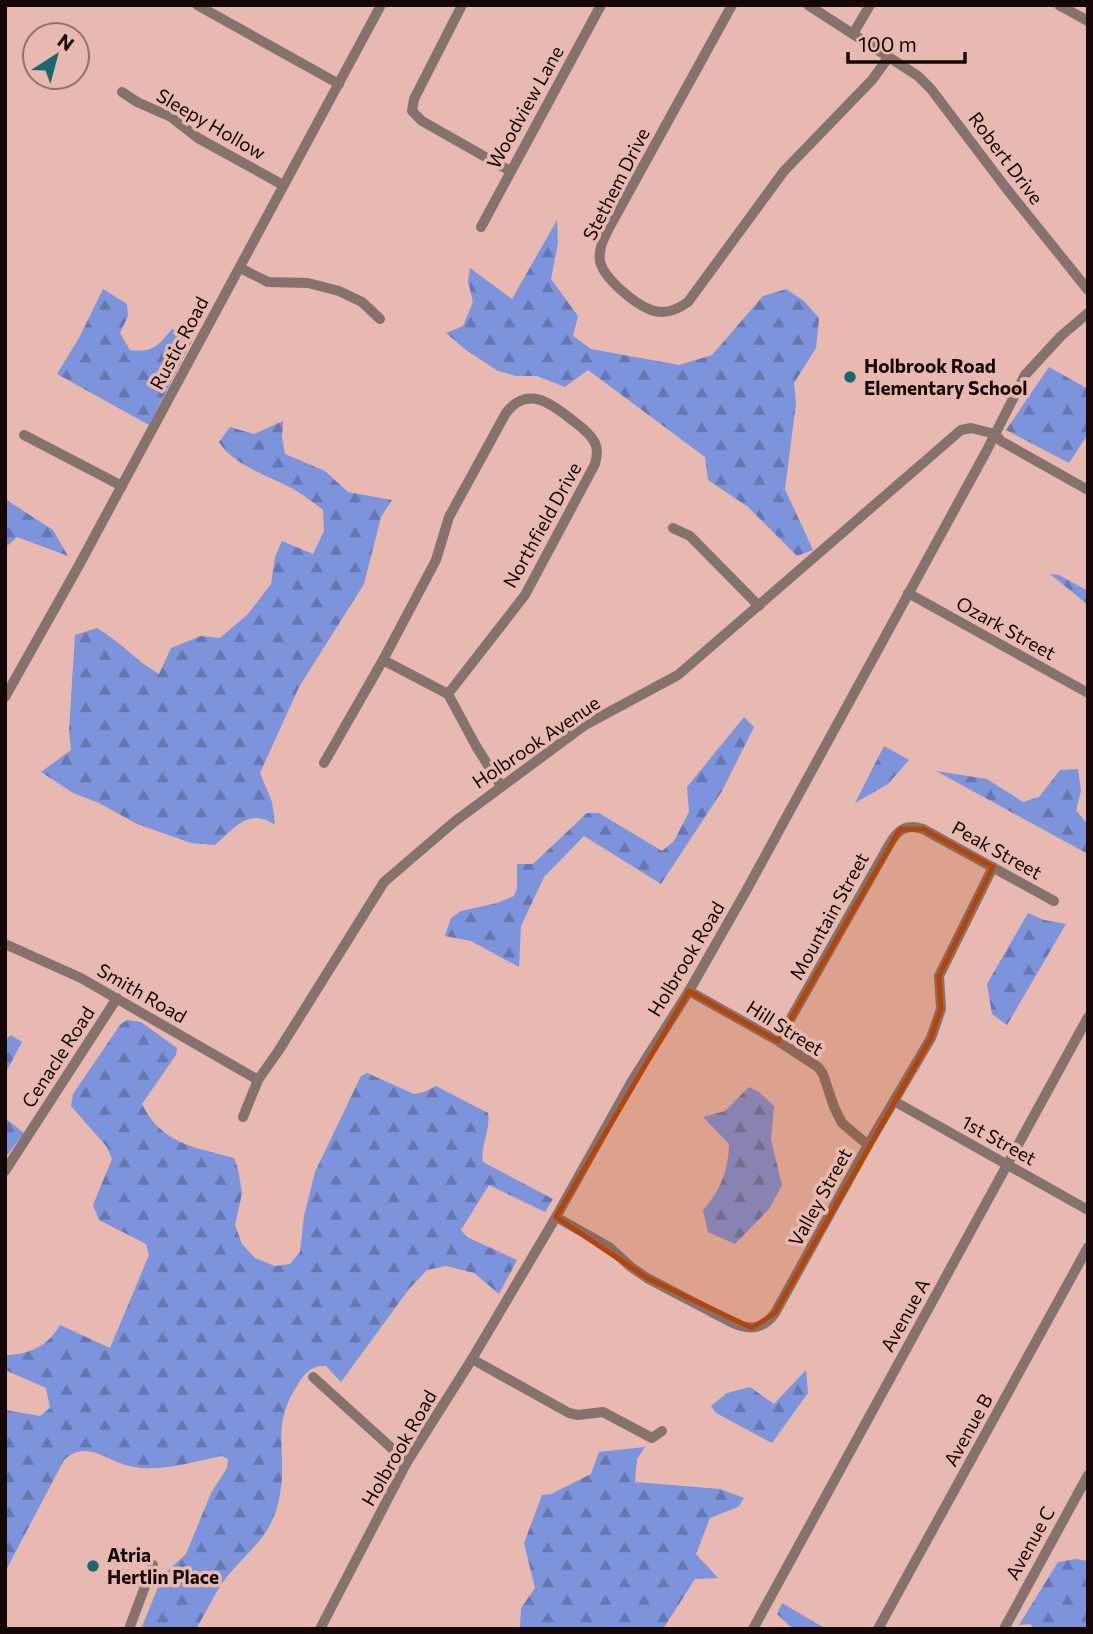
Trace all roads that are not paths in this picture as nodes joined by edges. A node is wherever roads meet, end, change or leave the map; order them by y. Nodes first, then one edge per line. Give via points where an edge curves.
1 (197, 5) edge
2 (381, 5) edge
3 (447, 5) edge
4 (601, 5) edge
5 (808, 5) edge
6 (870, 5) edge
7 (1059, 5) edge
8 (727, 7) edge
9 (460, 8) edge
10 (1088, 21) edge
11 (853, 34) junction
12 (887, 59) junction
13 (339, 84) junction
14 (122, 92) dead end
15 (510, 171) junction
16 (283, 185) junction
17 (481, 227) dead end
18 (240, 268) junction
19 (1088, 290) edge
20 (1088, 313) edge
21 (380, 319) dead end
22 (995, 434) junction
23 (24, 435) dead end
24 (122, 486) junction
25 (1088, 490) edge
26 (673, 528) dead end
27 (908, 593) junction
28 (759, 607) junction
29 (383, 660) junction
30 (1088, 693) edge
31 (448, 694) junction
32 (5, 697) edge
33 (324, 763) dead end
34 (500, 786) junction
35 (923, 829) joint
36 (993, 867) junction
37 (1054, 901) dead end
38 (5, 944) edge
39 (689, 991) junction
40 (117, 998) junction
41 (1088, 1017) edge
42 (778, 1041) junction
43 (258, 1080) junction
44 (894, 1101) junction
45 (243, 1117) dead end
46 (868, 1145) junction
47 (1006, 1165) junction
48 (5, 1171) edge
49 (1088, 1210) edge
50 (556, 1217) junction
51 (1088, 1247) edge
52 (472, 1359) junction
53 (313, 1377) dead end
54 (662, 1430) dead end
55 (407, 1462) junction
56 (1088, 1475) edge
57 (153, 1566) dead end
58 (129, 1629) edge
59 (320, 1629) edge
60 (753, 1629) edge
61 (878, 1629) edge
62 (1004, 1629) edge

1 - 13 street
2 - 13 street, Rustic Road
3 - 9 street
4 - 15 street, Woodview Lane
5 - 11 street
6 - 11 street
7 - 10 street
8 - 12 street, Stethem Drive via 599,256 612,282 652,311 679,309 698,289 774,183
9 - 15 street via 412,111
11 - 12 street
12 - 19 street, Robert Drive via 918,76 937,96
13 - 16 street, Rustic Road
14 - 16 street, Sleepy Hollow
15 - 17 street, Woodview Lane
16 - 18 street, Rustic Road
18 - 21 street via 268,282 309,283 339,290
18 - 24 street, Rustic Road
20 - 22 street, Holbrook Road via 1025,375
22 - 25 street
22 - 27 street, Holbrook Road
22 - 28 street, Holbrook Avenue via 961,430
23 - 24 street
24 - 32 street, Rustic Road
26 - 28 street via 690,536
27 - 30 street, Ozark Street
27 - 39 street, Holbrook Road
28 - 34 street, Holbrook Avenue via 678,675 585,725
29 - 31 street
29 - 31 street, Northfield Drive via 436,560 449,517 506,413 526,399 549,402 593,439 596,464 525,595
29 - 33 street, Northfield Drive
31 - 34 street
34 - 43 street, Holbrook Avenue via 384,882
35 - 36 street, Peak Street
35 - 42 street, Mountain Street via 908,827 894,837
36 - 37 street, Peak Street
36 - 44 street, Valley Street via 939,976 942,1009 936,1027
38 - 40 street, Smith Road
39 - 42 street, Hill Street
39 - 50 street, Holbrook Road
40 - 43 street, Smith Road
40 - 48 street, Cenacle Road
41 - 47 street, Avenue A
42 - 46 street, Hill Street via 818,1066 842,1123
43 - 45 street, Holbrook Avenue
44 - 46 street, Valley Street
44 - 47 street, 1st Street
46 - 50 street, Valley Street via 775,1314 759,1328 739,1326 648,1278 602,1242
47 - 49 street, 1st Street
47 - 60 street, Avenue A
50 - 52 street, Holbrook Road
51 - 61 street, Avenue B
52 - 54 street via 564,1411 578,1415 603,1412 652,1438
52 - 55 street, Holbrook Road
53 - 55 street
55 - 59 street, Holbrook Road
56 - 62 street, Avenue C
57 - 58 street

